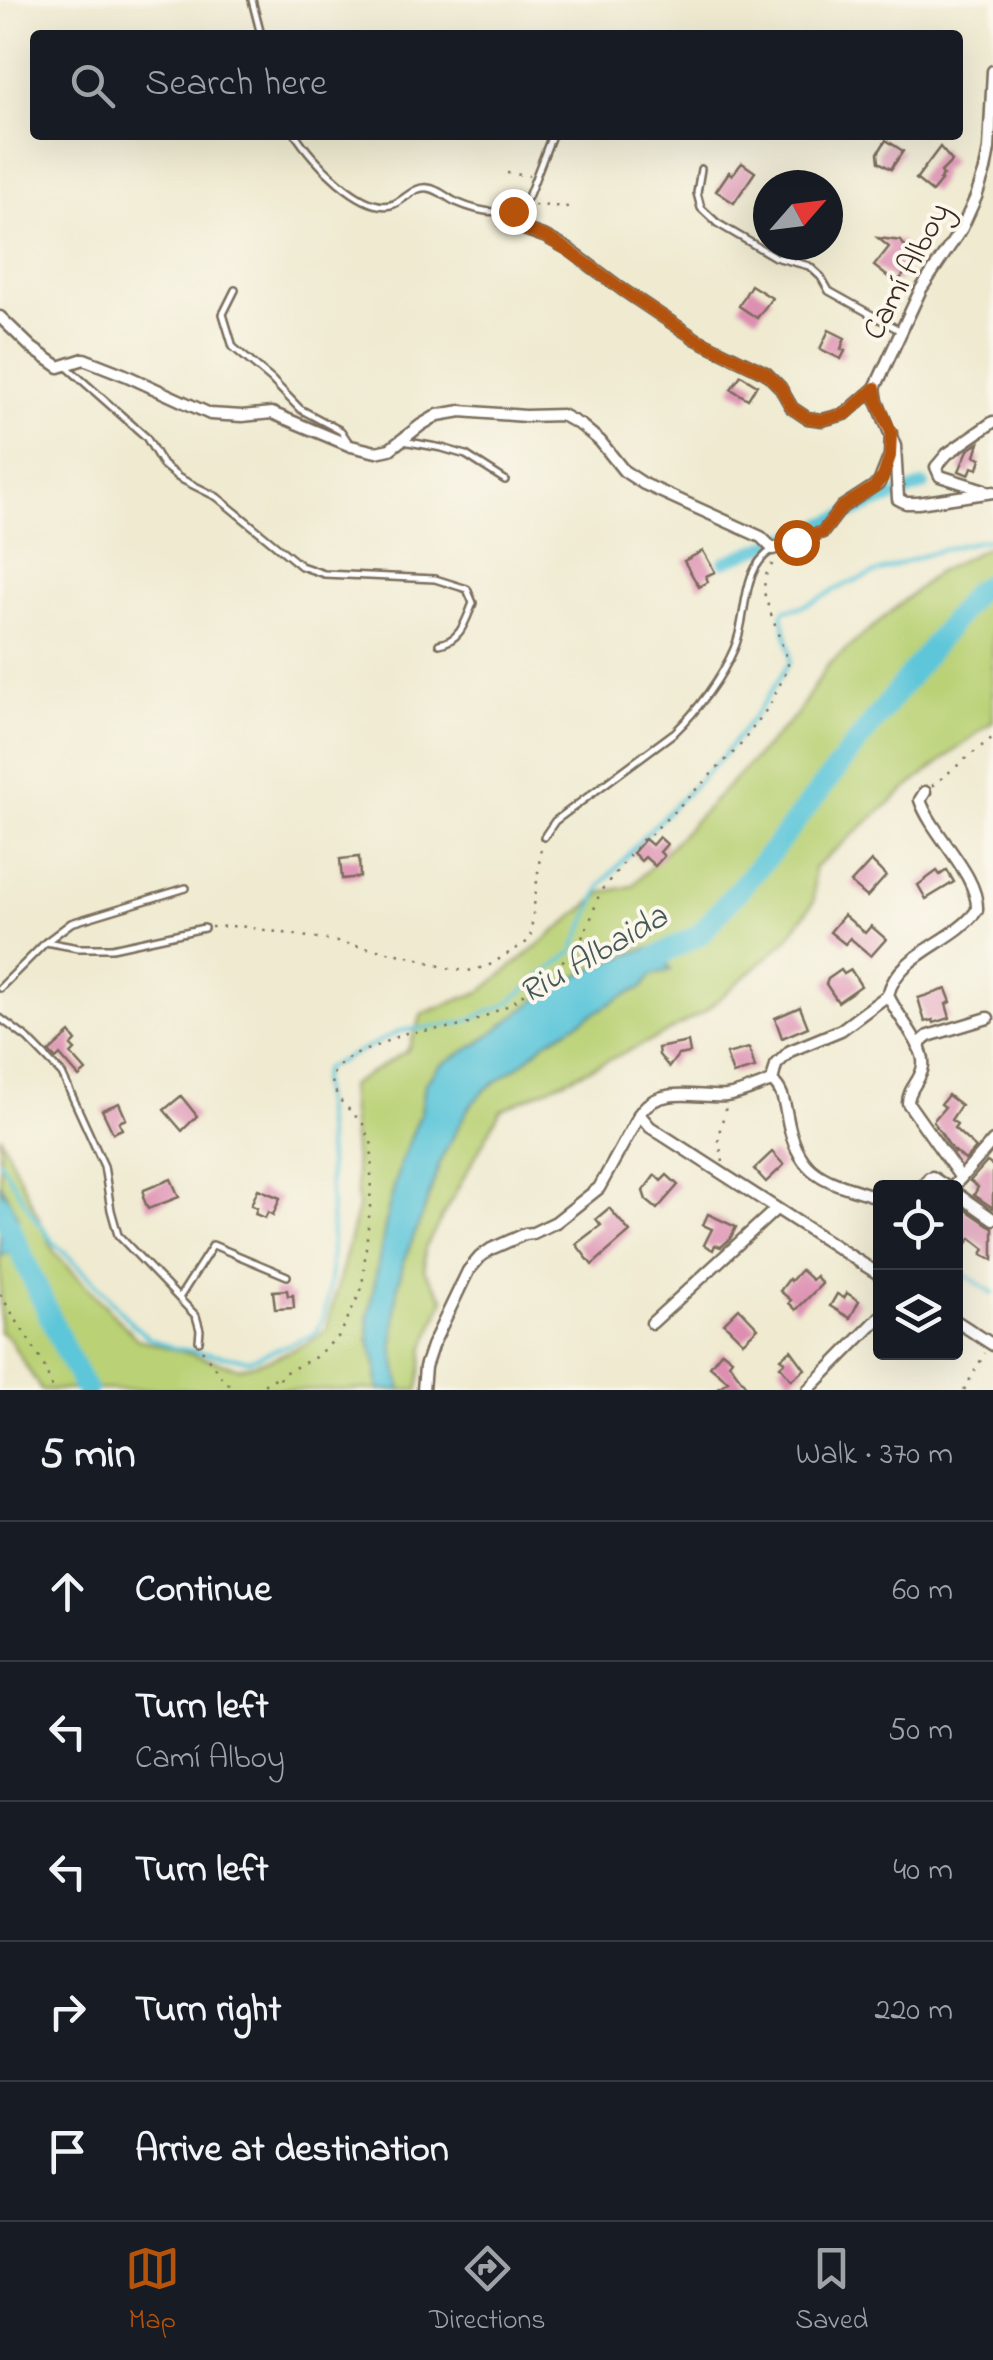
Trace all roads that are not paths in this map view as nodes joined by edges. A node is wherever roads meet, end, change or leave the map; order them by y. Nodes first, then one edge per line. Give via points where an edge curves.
1 (252, 0) edge
2 (260, 30) edge
3 (993, 72) edge
4 (300, 140) edge
5 (550, 140) edge
6 (700, 168) dead end
7 (508, 212) junction
8 (235, 290) dead end
9 (0, 317) edge
10 (902, 332) junction
11 (65, 365) junction
12 (875, 388) junction
13 (993, 422) edge
14 (891, 432) junction
15 (402, 441) junction
16 (351, 446) junction
17 (505, 480) dead end
18 (990, 492) edge
19 (773, 549) junction
20 (439, 644) dead end
21 (925, 792) road end
22 (544, 838) road end
23 (186, 888) dead end
24 (204, 928) road end
25 (46, 942) junction
26 (0, 988) edge
27 (888, 995) junction
28 (0, 1018) edge
29 (988, 1018) dead end
30 (919, 1048) junction
31 (772, 1080) junction
32 (639, 1114) junction
33 (993, 1141) edge
34 (961, 1178) joint
35 (873, 1196) edge
36 (963, 1197) edge
37 (776, 1209) junction
38 (993, 1219) edge
39 (873, 1271) edge
40 (288, 1276) dead end
41 (178, 1298) junction
42 (652, 1322) dead end
43 (873, 1324) edge
44 (963, 1326) edge
45 (199, 1341) dead end
46 (992, 1344) edge
47 (424, 1390) edge
48 (808, 1390) edge

1 - 2 lane
3 - 10 street, Camí Alboy via 989,149 976,197
4 - 7 lane via 324,171 378,205 430,188 458,203
5 - 7 lane via 528,197
6 - 10 lane via 701,208 716,223 775,257 809,266 830,291
7 - 12 street via 504,222 546,237 696,339 766,373 807,418 846,414
8 - 16 lane via 222,314 233,347
9 - 11 street via 32,348
10 - 12 street, Camí Alboy
11 - 16 street via 84,359 210,414 272,413
11 - 20 lane via 146,437 163,465 217,498 300,566 324,574 435,579 467,589 473,602 461,631
12 - 14 street, Camí Alboy
13 - 18 street via 936,467 940,476
14 - 18 street, Camí Alboy via 898,500
14 - 19 street via 879,483 842,507 823,532
15 - 16 street via 376,452
15 - 17 lane via 466,455
15 - 19 street via 438,416 462,411 562,415 644,484 761,536
19 - 22 lane via 755,564 736,646 689,720 555,821
21 - 27 street via 920,800 928,819 974,891 977,910 914,959
23 - 25 lane via 76,921
24 - 25 lane via 112,948
25 - 26 lane
27 - 30 street
27 - 31 street via 841,1030 784,1055
28 - 41 lane via 62,1074 104,1166 118,1235
29 - 30 street via 928,1036
30 - 34 street via 924,1065 908,1102
31 - 32 street via 726,1096 658,1098
31 - 35 street via 804,1164 821,1178
32 - 37 street via 650,1128
32 - 47 street via 589,1198 542,1230 491,1249 468,1271 432,1346
33 - 34 street
36 - 38 street
37 - 39 street
37 - 42 street
40 - 41 lane via 212,1246
41 - 45 lane via 196,1316
43 - 48 street
44 - 46 street

